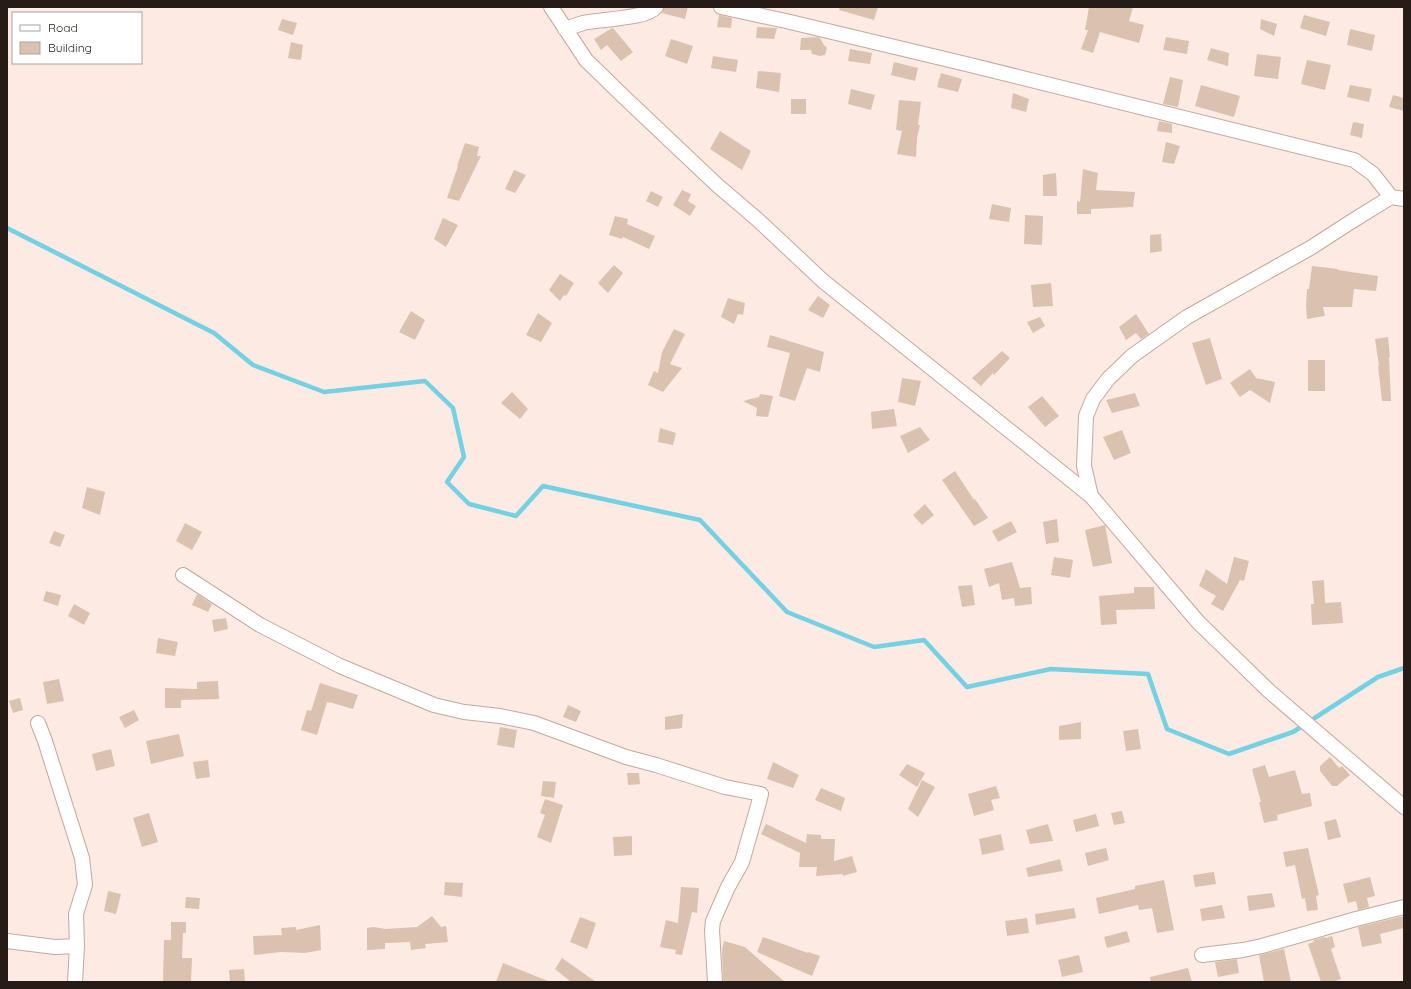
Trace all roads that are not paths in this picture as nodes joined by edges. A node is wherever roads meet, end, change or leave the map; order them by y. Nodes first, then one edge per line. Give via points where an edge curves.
1 (551, 7) edge
2 (656, 7) edge
3 (721, 7) edge
4 (565, 30) junction
5 (1397, 198) edge
6 (1091, 496) junction
7 (183, 575) dead end
8 (38, 723) dead end
9 (1404, 807) edge
10 (1404, 908) edge
11 (7, 941) edge
12 (77, 946) junction
13 (1202, 955) dead end
14 (75, 982) edge
15 (715, 982) edge

1 - 4 street
2 - 4 street via 650,12 636,16 583,23
3 - 5 street via 966,64 1354,160 1373,174
4 - 6 street via 586,60 624,97 823,281
5 - 6 street via 1348,223 1312,247 1186,318 1132,356 1108,379 1093,399 1086,416 1084,466
6 - 9 street via 1198,622 1269,691
7 - 15 street via 260,625 340,666 434,705 534,723 626,757 725,787 760,794 742,862 713,921
8 - 12 street via 82,858 85,885 76,914
10 - 13 street via 1262,946
11 - 12 street via 55,947
12 - 14 street

